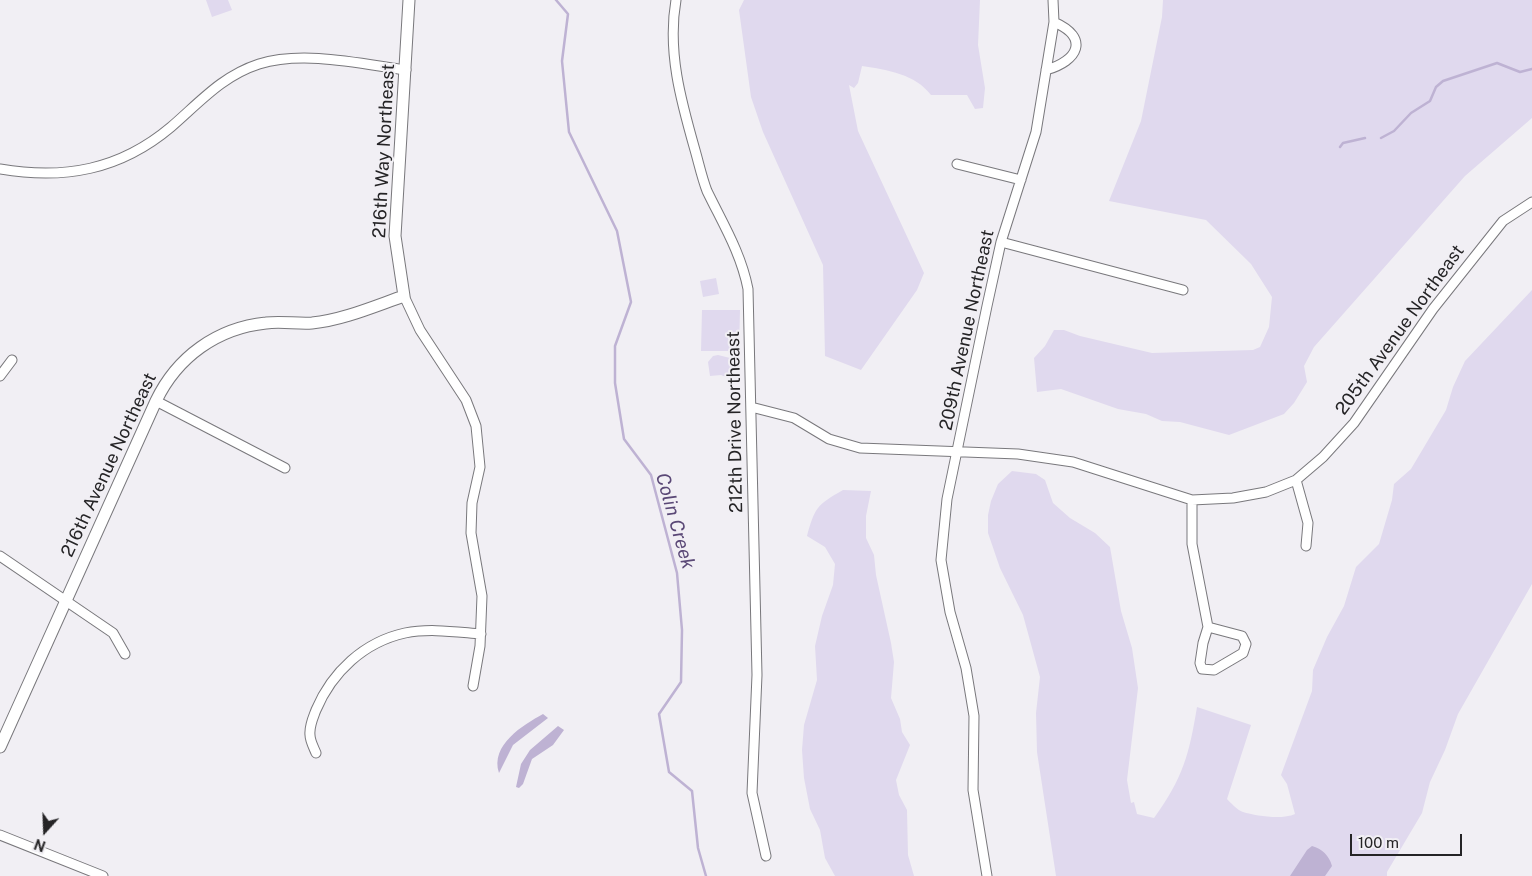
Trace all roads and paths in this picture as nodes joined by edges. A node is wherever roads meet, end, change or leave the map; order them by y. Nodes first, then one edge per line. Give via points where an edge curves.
1 (409, 0) edge
2 (676, 0) edge
3 (1053, 0) edge
4 (1054, 22) junction
5 (406, 70) junction
6 (1046, 70) junction
7 (957, 164) dead end
8 (0, 169) edge
9 (1021, 180) junction
10 (1532, 202) edge
11 (1001, 242) junction
12 (1183, 290) dead end
13 (404, 296) junction
14 (12, 360) dead end
15 (0, 376) edge
16 (156, 401) junction
17 (752, 408) junction
18 (957, 452) junction
19 (285, 468) dead end
20 (1296, 480) junction
21 (1192, 500) junction
22 (1306, 546) dead end
23 (0, 556) edge
24 (65, 600) junction
25 (1208, 627) junction
26 (481, 634) junction
27 (124, 654) dead end
28 (473, 686) dead end
29 (0, 747) edge
30 (316, 753) dead end
31 (0, 835) edge
32 (766, 856) dead end
33 (103, 876) edge
34 (987, 876) edge

1 - 5 street, 216th Way Northeast
2 - 17 street, 212th Drive Northeast via 672,25 676,80 706,189 735,244 748,289
3 - 4 street, 209th Avenue Northeast
4 - 6 street, 209th Avenue Northeast
4 - 6 street via 1075,36 1076,47 1072,58 1063,65
5 - 8 street via 301,58 260,63 222,81 164,132 122,159 95,168 58,174
5 - 13 street, 216th Way Northeast via 395,236
6 - 9 street, 209th Avenue Northeast via 1036,132
7 - 9 street
9 - 11 street, 209th Avenue Northeast
10 - 20 street, 205th Avenue Northeast via 1502,221 1433,309 1354,423 1323,457
11 - 12 street
11 - 18 street, 209th Avenue Northeast
13 - 16 street, 216th Avenue Northeast via 326,321 267,323 224,333 189,355 166,382
13 - 26 street, 216th Way Northeast via 420,330 466,400 476,426 480,467 472,503 470,534 482,596
14 - 15 street
16 - 19 street
16 - 24 street, 216th Avenue Northeast
17 - 18 street via 794,418 829,439 860,448
17 - 32 street, 212th Drive Northeast via 757,675 752,793
18 - 21 street via 1018,454 1073,462
18 - 34 street, 209th Avenue Northeast via 947,499 941,560 974,716 972,790
20 - 21 street, 205th Avenue Northeast via 1266,492
20 - 22 street via 1308,524
21 - 25 street via 1192,544
23 - 24 street
24 - 27 street via 113,633
24 - 29 street, 216th Avenue Northeast
25 - 25 street via 1200,663 1202,669 1214,670 1243,653 1246,644 1242,636
26 - 28 street, 216th Way Northeast
26 - 30 street via 430,630 404,633 372,646 343,667 322,695 311,722 310,736
31 - 33 street

